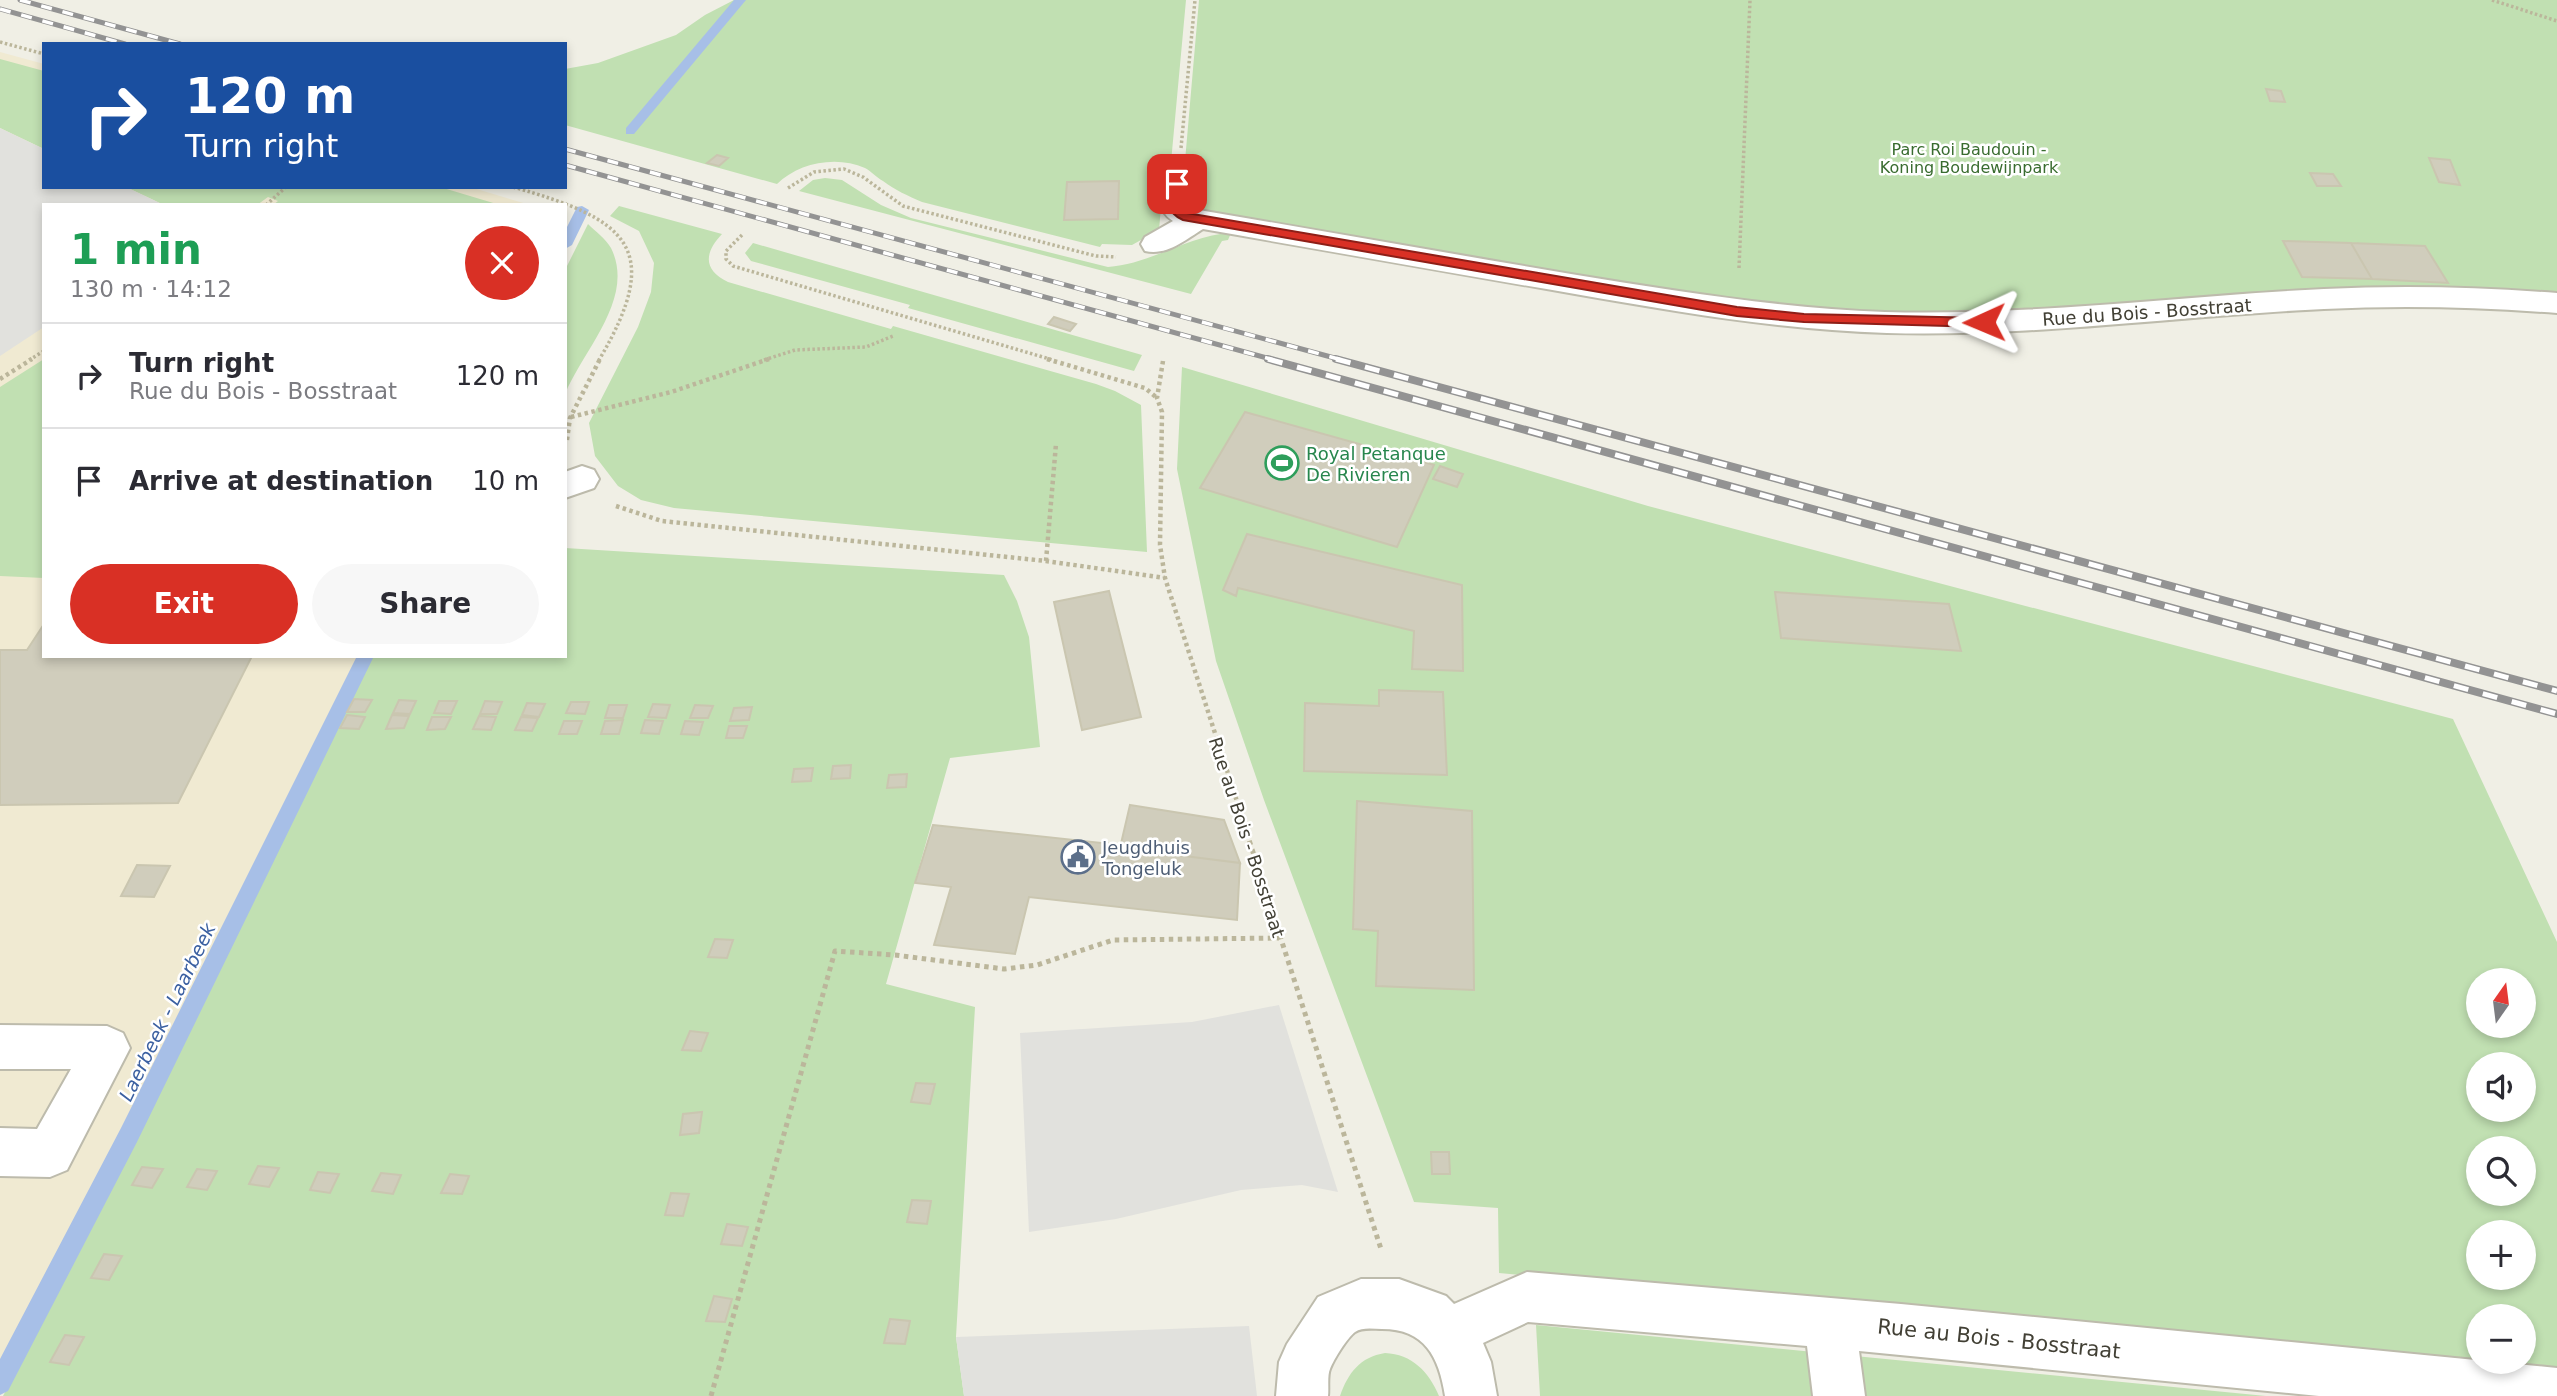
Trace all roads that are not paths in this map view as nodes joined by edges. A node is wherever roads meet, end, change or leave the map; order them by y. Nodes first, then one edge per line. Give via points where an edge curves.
1 (1177, 184) road end
2 (1199, 219) junction
3 (1156, 244) road end
4 (2557, 303) edge
5 (0, 1047) edge
6 (0, 1152) edge
7 (1830, 1323) junction
8 (1448, 1333) junction
9 (2557, 1394) edge
10 (1302, 1396) edge
11 (1471, 1396) edge
12 (1839, 1396) edge

1 - 2 street, Rue du Bois - Bosstraat via 1175,209
2 - 3 street
2 - 4 street, Rue du Bois - Bosstraat via 1737,311 1817,319 2011,322 2415,295
5 - 6 street via 107,1048 50,1153
7 - 8 street, Rue au Bois - Bosstraat via 1527,1297
7 - 9 street, Rue au Bois - Bosstraat
7 - 12 street
8 - 10 street via 1428,1314 1399,1304 1361,1304 1336,1315 1304,1362
8 - 11 street via 1465,1362

